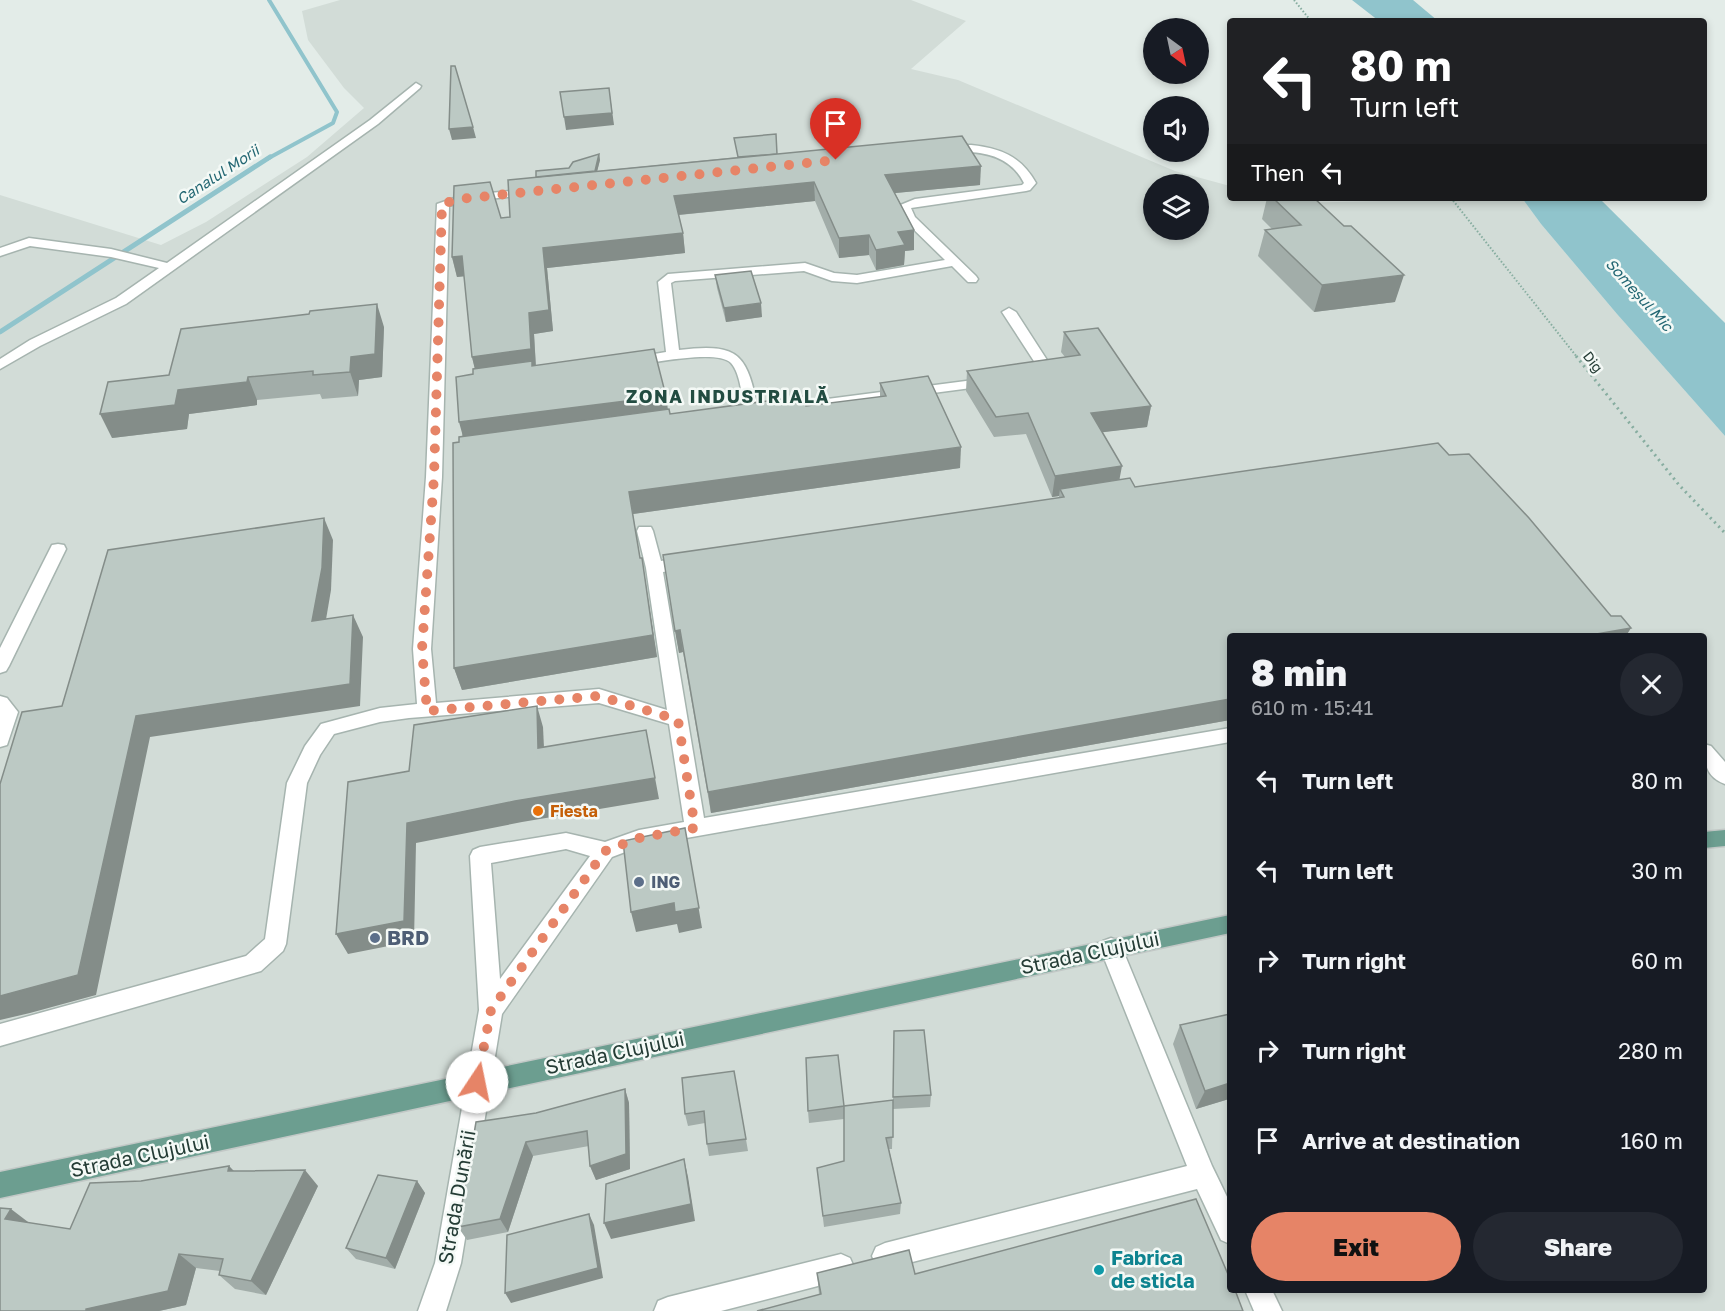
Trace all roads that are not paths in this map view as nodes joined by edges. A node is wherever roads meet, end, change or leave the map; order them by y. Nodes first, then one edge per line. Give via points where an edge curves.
1 (416, 86) dead end
2 (930, 150) edge
3 (542, 191) edge
4 (0, 252) edge
5 (955, 262) junction
6 (170, 267) junction
7 (972, 279) dead end
8 (1009, 312) dead end
9 (673, 357) junction
10 (0, 365) edge
11 (614, 365) edge
12 (1023, 378) edge
13 (1000, 381) edge
14 (645, 531) dead end
15 (58, 549) dead end
16 (699, 560) edge
17 (654, 568) junction
18 (0, 666) edge
19 (0, 703) edge
20 (427, 711) junction
21 (678, 720) junction
22 (1227, 736) edge
23 (0, 740) edge
24 (1707, 755) edge
25 (1725, 776) edge
26 (695, 828) junction
27 (1725, 838) edge
28 (1707, 840) edge
29 (605, 851) junction
30 (1227, 925) edge
31 (1111, 948) junction
32 (491, 1010) junction
33 (0, 1035) edge
34 (477, 1082) junction
35 (1203, 1175) junction
36 (0, 1185) edge
37 (1227, 1225) edge
38 (1259, 1293) edge
39 (432, 1311) edge
40 (668, 1311) edge
41 (1268, 1311) edge

1 - 6 street via 374,122
2 - 5 street via 981,148 1010,158 1026,170 1030,183 1026,188 904,206 910,219
3 - 20 street via 442,204 441,454 422,649
4 - 6 street via 29,242 128,256
5 - 7 street
5 - 9 street via 857,279 832,277 805,267 672,277 664,282
6 - 10 street via 121,302 35,343
8 - 12 street via 1049,374
9 - 11 street
9 - 13 street via 706,352 725,353 736,360 746,414
14 - 17 street
15 - 18 street
16 - 17 street
17 - 21 street
19 - 23 street via 9,712
20 - 21 street via 599,696
20 - 33 street via 380,715 328,729 312,751 297,783 275,944 253,964
21 - 26 street
22 - 26 street
24 - 25 street
26 - 29 street via 639,838
27 - 28 main road
29 - 32 street
29 - 32 street via 566,841 480,856
30 - 31 main road, Strada Clujului
31 - 34 main road, Strada Clujului
31 - 35 street
32 - 34 street, Strada Dunării
34 - 36 main road, Strada Clujului
34 - 39 street, Strada Dunării via 448,1263
35 - 37 street
35 - 40 street
38 - 41 street

